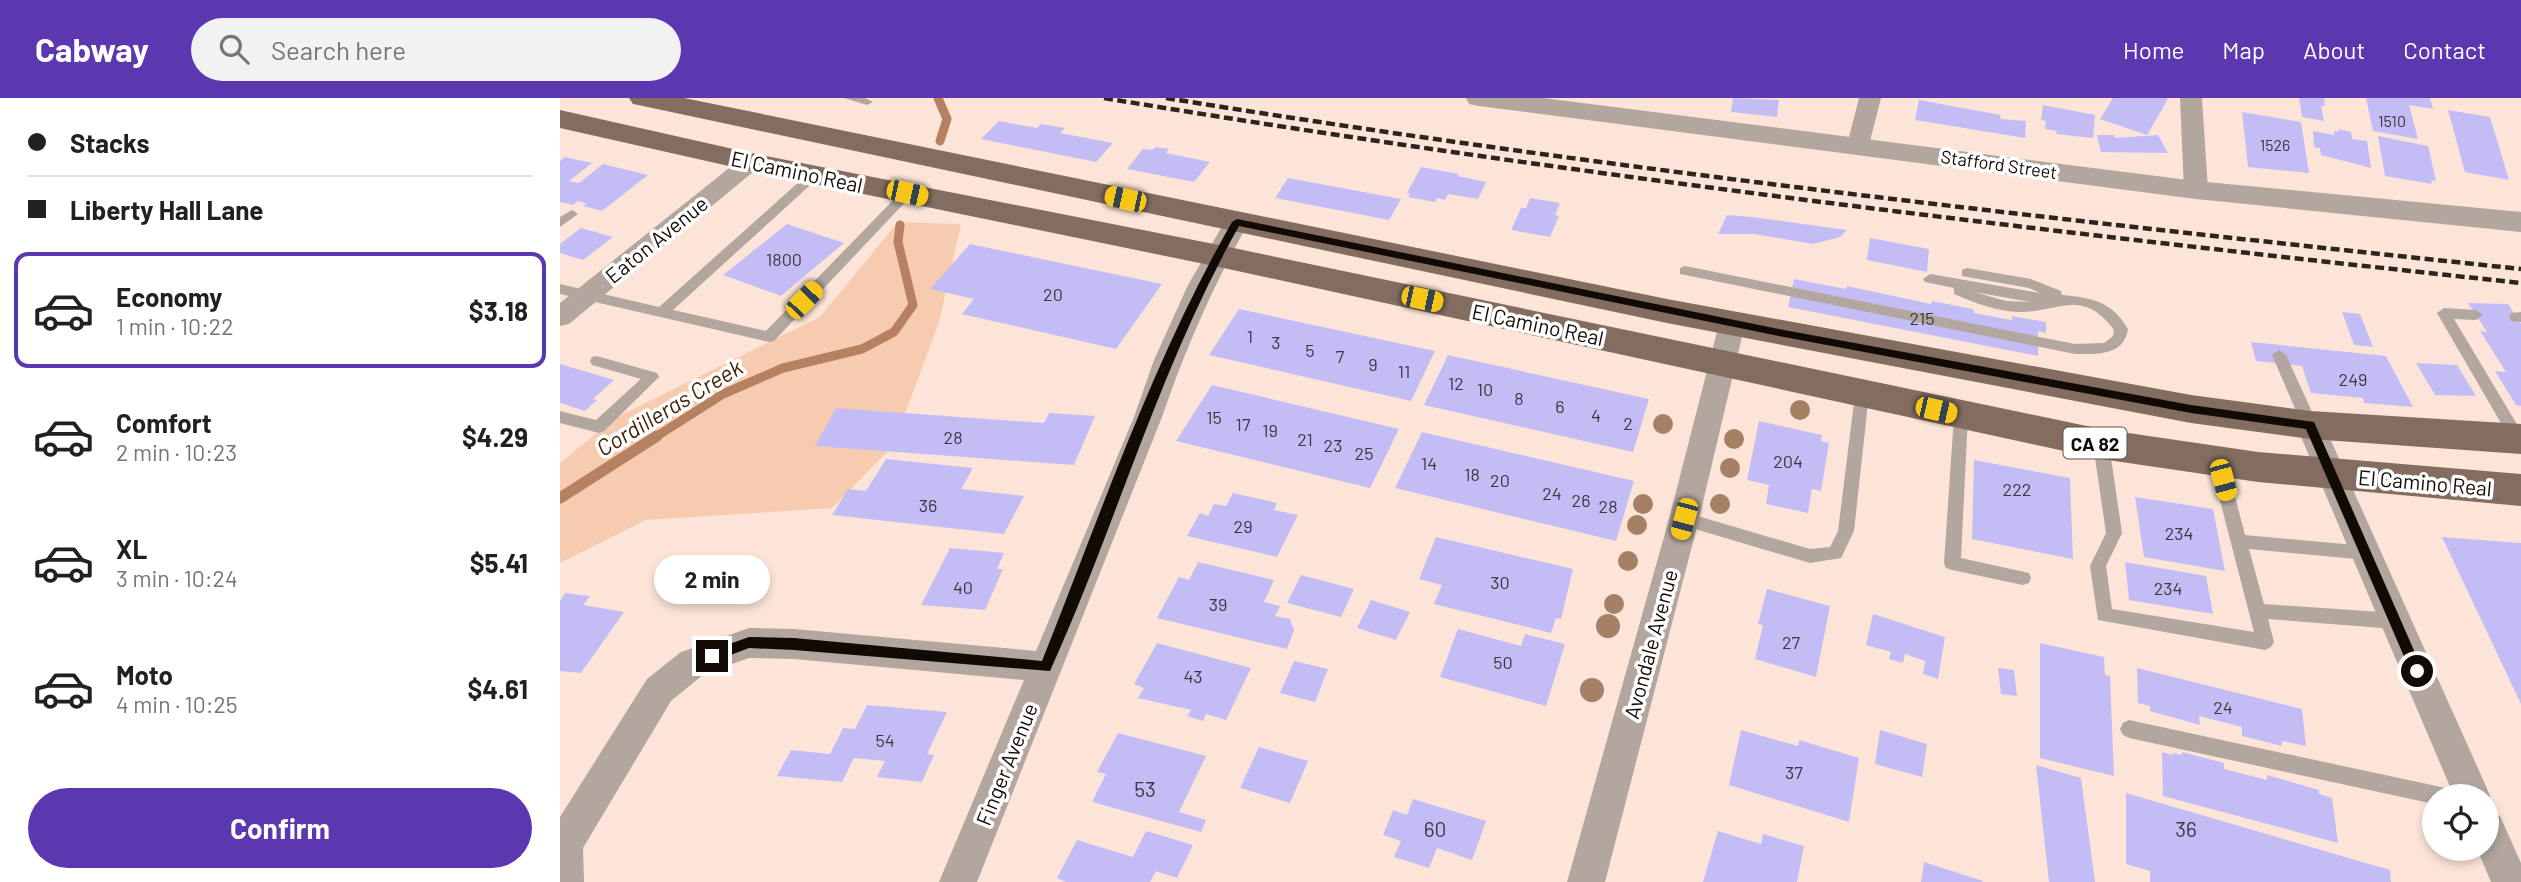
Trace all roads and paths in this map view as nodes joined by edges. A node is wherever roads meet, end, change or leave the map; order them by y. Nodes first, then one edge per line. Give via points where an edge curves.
1 (850, 98) edge
2 (1479, 98) edge
3 (1870, 98) edge
4 (2191, 98) edge
5 (659, 100) edge
6 (867, 102) dead end
7 (1540, 102) edge
8 (564, 124) edge
9 (1858, 145) junction
10 (751, 162) junction
11 (814, 174) junction
12 (2196, 190) junction
13 (907, 193) junction
14 (572, 214) dead end
15 (1237, 222) junction
16 (2521, 222) edge
17 (560, 223) edge
18 (1219, 256) junction
19 (1685, 271) dead end
20 (1967, 273) dead end
21 (1930, 279) dead end
22 (560, 289) edge
23 (585, 297) junction
24 (2067, 299) junction
25 (661, 313) junction
26 (2476, 315) dead end
27 (560, 317) edge
28 (1732, 324) junction
29 (2279, 355) dead end
30 (597, 361) dead end
31 (1721, 364) junction
32 (1862, 394) junction
33 (1961, 416) junction
34 (560, 417) edge
35 (2310, 425) junction
36 (2519, 438) edge
37 (2101, 444) junction
38 (2218, 462) junction
39 (2332, 475) junction
40 (2521, 490) edge
41 (1684, 519) junction
42 (2239, 541) junction
43 (2367, 553) junction
44 (2023, 578) dead end
45 (2257, 611) junction
46 (2395, 621) junction
47 (1046, 667) junction
48 (2129, 729) dead end
49 (2467, 784) edge
50 (2422, 792) edge
51 (2499, 857) edge
52 (565, 882) edge
53 (958, 882) edge
54 (1586, 882) edge
55 (2510, 882) edge

1 - 6 lane
2 - 7 street, Stafford Street
3 - 9 street
4 - 12 street
5 - 15 main road, El Camino Real / CA 82
7 - 9 street, Stafford Street
8 - 10 main road, El Camino Real / CA 82
9 - 12 street, Stafford Street
10 - 11 main road, El Camino Real / CA 82
10 - 23 street, Eaton Avenue
11 - 13 main road, El Camino Real / CA 82
11 - 25 lane
12 - 16 street, Stafford Street
13 - 18 main road, El Camino Real / CA 82
13 - 25 lane via 769,337
14 - 17 lane
15 - 18 street, Finger Avenue
15 - 28 main road, El Camino Real / CA 82
18 - 31 main road, El Camino Real / CA 82
18 - 47 street, Finger Avenue via 1168,360
19 - 24 lane via 2075,349 2116,344 2121,329 2109,313
20 - 24 lane via 2031,284
21 - 24 lane
22 - 23 lane
23 - 25 lane
23 - 27 street, Eaton Avenue
26 - 36 lane via 2444,313
28 - 31 street, Avondale Avenue
28 - 35 main road, El Camino Real / CA 82 via 2191,409
29 - 35 lane
30 - 34 lane via 652,377 599,427
31 - 32 main road, El Camino Real / CA 82
31 - 41 street, Avondale Avenue
32 - 33 main road, El Camino Real / CA 82
32 - 41 lane via 1846,531 1836,553 1810,556
33 - 37 main road, El Camino Real / CA 82
33 - 44 lane via 1952,563
35 - 36 main road, El Camino Real / CA 82
35 - 39 street
37 - 38 main road, El Camino Real / CA 82
37 - 45 lane via 2114,533 2098,566 2104,615 2265,642
38 - 39 main road, El Camino Real / CA 82
38 - 42 lane
39 - 40 main road, El Camino Real / CA 82
39 - 43 street
41 - 54 street, Avondale Avenue
42 - 43 lane
42 - 45 lane
43 - 46 street
45 - 46 lane
46 - 49 street
47 - 52 street via 749,643 693,663 659,690 564,844
47 - 53 street, Finger Avenue
48 - 50 lane
51 - 55 street

